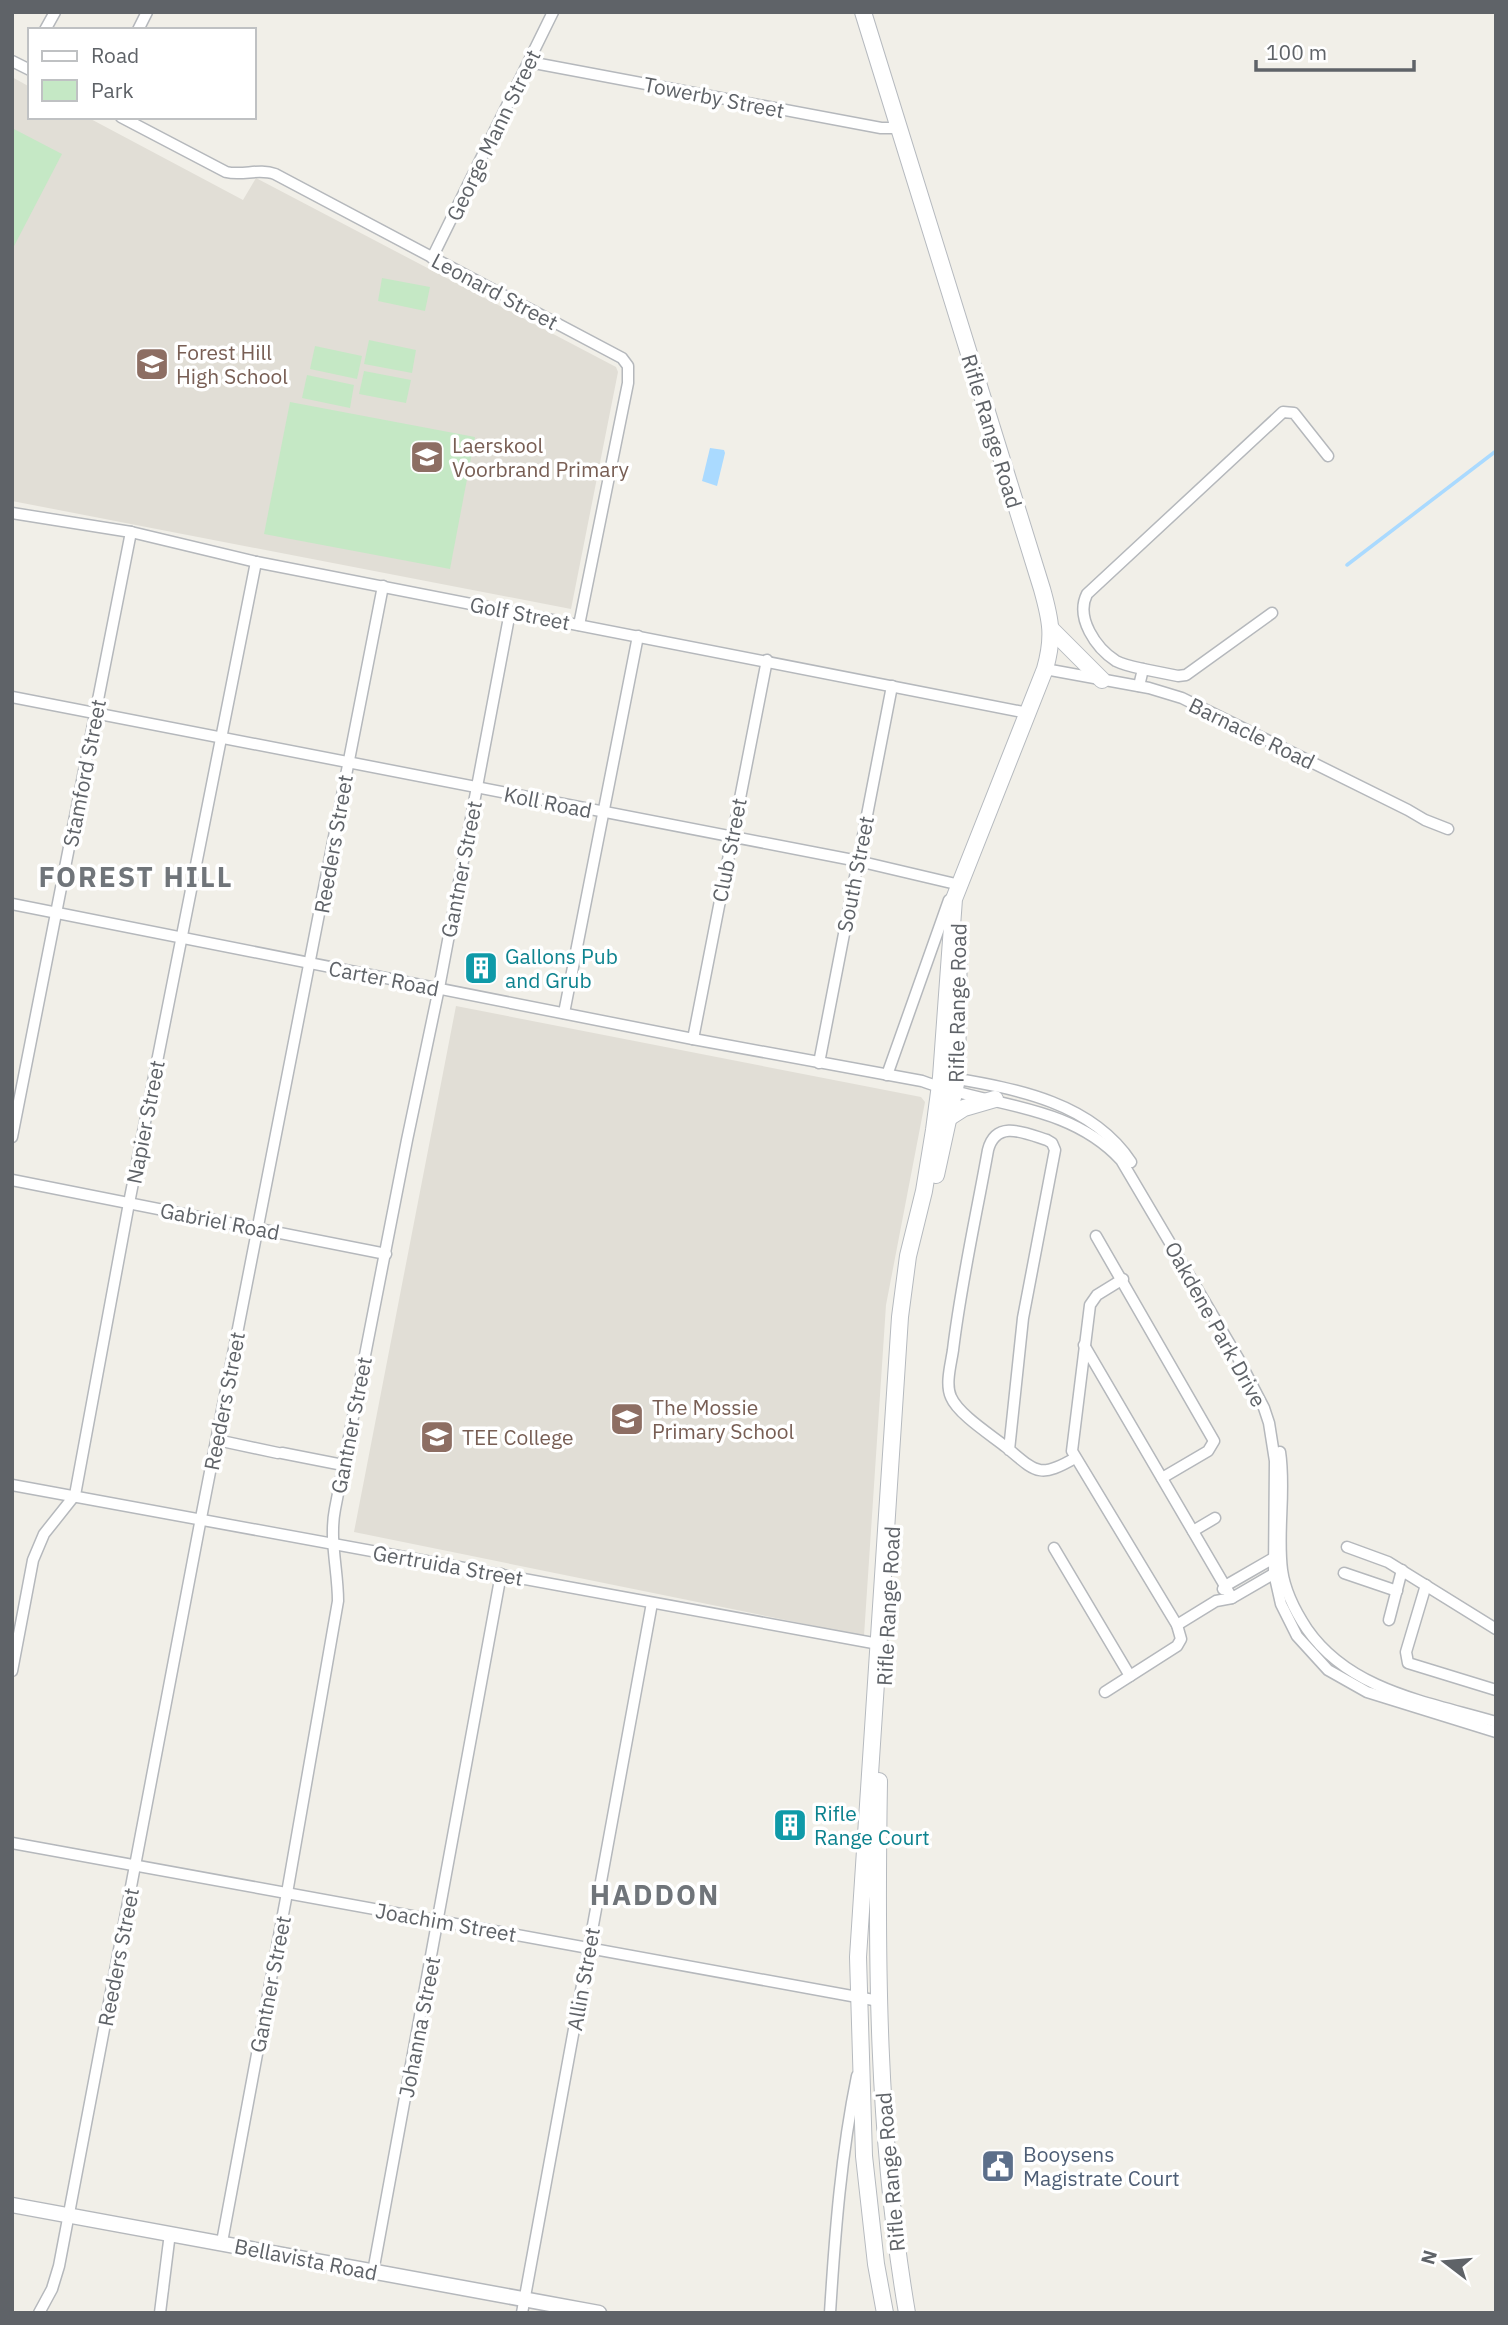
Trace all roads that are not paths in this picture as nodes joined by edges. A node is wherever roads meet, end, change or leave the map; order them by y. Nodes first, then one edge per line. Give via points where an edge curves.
1 (55, 12) edge
2 (147, 12) edge
3 (553, 12) edge
4 (863, 12) edge
5 (47, 28) edge
6 (139, 28) edge
7 (12, 61) edge
8 (529, 62) junction
9 (28, 66) edge
10 (125, 119) edge
11 (900, 128) junction
12 (432, 258) junction
13 (1328, 456) dead end
14 (12, 513) edge
15 (131, 532) junction
16 (256, 562) junction
17 (383, 586) junction
18 (510, 612) junction
19 (1272, 613) dead end
20 (579, 625) junction
21 (1052, 630) junction
22 (638, 636) junction
23 (767, 660) junction
24 (1045, 669) junction
25 (1143, 669) junction
26 (1102, 680) junction
27 (892, 685) junction
28 (1139, 686) junction
29 (12, 697) edge
30 (95, 712) junction
31 (1028, 713) junction
32 (221, 738) junction
33 (348, 763) junction
34 (476, 788) junction
35 (604, 813) junction
36 (1448, 829) dead end
37 (731, 838) junction
38 (858, 862) junction
39 (958, 884) junction
40 (12, 904) edge
41 (57, 913) junction
42 (182, 939) junction
43 (311, 964) junction
44 (439, 988) junction
45 (564, 1013) junction
46 (693, 1039) junction
47 (819, 1063) junction
48 (887, 1075) junction
49 (948, 1083) junction
50 (996, 1099) junction
51 (950, 1117) junction
52 (1091, 1128) junction
53 (12, 1137) edge
54 (12, 1180) edge
55 (129, 1203) junction
56 (258, 1229) junction
57 (1096, 1236) dead end
58 (386, 1254) junction
59 (1123, 1279) junction
60 (1084, 1345) junction
61 (217, 1440) junction
62 (1009, 1450) junction
63 (1075, 1458) junction
64 (343, 1465) junction
65 (1162, 1478) junction
66 (12, 1485) edge
67 (75, 1495) junction
68 (201, 1518) junction
69 (1215, 1518) dead end
70 (1193, 1531) junction
71 (332, 1544) junction
72 (1347, 1547) dead end
73 (1054, 1548) dead end
74 (1278, 1556) junction
75 (1402, 1570) junction
76 (1278, 1571) junction
77 (1344, 1573) dead end
78 (501, 1574) junction
79 (1426, 1585) junction
80 (1225, 1586) junction
81 (1397, 1591) junction
82 (1232, 1598) junction
83 (1216, 1601) junction
84 (653, 1603) junction
85 (1389, 1619) dead end
86 (1177, 1625) junction
87 (1496, 1629) edge
88 (881, 1644) junction
89 (12, 1671) edge
90 (1130, 1676) junction
91 (1496, 1690) edge
92 (1105, 1692) dead end
93 (1496, 1722) edge
94 (1496, 1732) edge
95 (12, 1843) edge
96 (135, 1866) junction
97 (287, 1893) junction
98 (438, 1921) junction
99 (589, 1948) junction
100 (858, 1998) junction
101 (879, 2001) junction
102 (861, 2056) junction
103 (12, 2205) edge
104 (69, 2216) junction
105 (170, 2233) junction
106 (222, 2242) junction
107 (373, 2272) junction
108 (524, 2306) edge
109 (39, 2313) edge
110 (160, 2313) edge
111 (599, 2313) edge
112 (830, 2313) edge
113 (885, 2313) edge
114 (907, 2313) edge

1 - 5 street
2 - 6 street
3 - 8 street, George Mann Street
4 - 11 main road, Rifle Range Road
7 - 9 street
8 - 11 street, Towerby Street
8 - 12 street, George Mann Street
10 - 12 street, Leonard Street via 226,172 275,174
11 - 21 main road, Rifle Range Road
12 - 20 street, Leonard Street via 617,354 628,366
13 - 25 street via 1294,413 1283,412 1087,594 1083,613 1094,639 1118,662
14 - 15 street, Golf Street
15 - 16 street, Golf Street
15 - 30 street, Stamford Street
16 - 17 street, Golf Street
16 - 32 street, Napier Street
17 - 18 street, Golf Street
17 - 33 street, Reeders Street
18 - 20 street, Golf Street
18 - 34 street, Gantner Street
19 - 25 street via 1186,675
20 - 22 street, Golf Street
21 - 24 main road, Rifle Range Road
21 - 26 main road
22 - 23 street, Golf Street
22 - 35 street
23 - 27 street, Golf Street
23 - 37 street, Club Street
24 - 26 street, Barnacle Road
24 - 31 main road, Rifle Range Road
25 - 28 street
26 - 28 street, Barnacle Road
27 - 31 street, Golf Street
27 - 38 street, South Street
28 - 36 street, Barnacle Road via 1182,698
29 - 30 street, Koll Road
30 - 32 street, Koll Road
30 - 41 street, Stamford Street
31 - 39 main road, Rifle Range Road
32 - 33 street, Koll Road
32 - 42 street, Napier Street
33 - 34 street, Koll Road
33 - 43 street, Reeders Street
34 - 35 street, Koll Road
34 - 44 street, Gantner Street
35 - 37 street, Koll Road
35 - 45 street
37 - 38 street, Koll Road
37 - 46 street, Club Street
38 - 39 street, Koll Road
38 - 47 street, South Street
39 - 48 street, Rifle Range Road
39 - 49 main road, Rifle Range Road
40 - 41 street, Carter Road
41 - 42 street, Carter Road
41 - 53 street, Stamford Street
42 - 43 street, Carter Road
42 - 55 street, Napier Street
43 - 44 street, Carter Road
43 - 56 street, Reeders Street
44 - 45 street, Carter Road
44 - 58 street, Gantner Street
45 - 46 street, Carter Road
46 - 47 street, Carter Road
47 - 48 street, Carter Road
48 - 49 street, Carter Road
49 - 50 street, Oakdene Park Drive
49 - 51 main road, Rifle Range Road
49 - 52 street, Oakdene Park Drive via 1044,1099 1072,1110
49 - 88 main road, Rifle Range Road via 908,1255 900,1317
50 - 51 main road
50 - 52 street, Oakdene Park Drive
51 - 88 main road, Rifle Range Road via 910,1283
52 - 74 street, Oakdene Park Drive via 1121,1160 1264,1408 1275,1461
54 - 55 street, Gabriel Road
55 - 56 street, Gabriel Road
55 - 67 street, Napier Street
56 - 58 street, Gabriel Road
56 - 61 street, Reeders Street
57 - 59 street
58 - 64 street, Gantner Street
59 - 60 street via 1097,1295 1090,1305
59 - 65 street via 1214,1441 1208,1451
60 - 63 street via 1071,1442
60 - 65 street
61 - 64 street
61 - 68 street, Reeders Street
62 - 62 street via 957,1406 949,1385 988,1150 993,1137 1002,1131 1047,1140 1055,1150 1023,1318
62 - 63 street via 1032,1468 1044,1471
63 - 86 street
64 - 71 street, Gantner Street
65 - 70 street
66 - 67 street, Gertruida Street
67 - 68 street, Gertruida Street
67 - 89 street, Napier Street via 44,1534 33,1560
68 - 71 street, Gertruida Street
68 - 96 street, Reeders Street
69 - 70 street
70 - 80 street
71 - 78 street, Gertruida Street
71 - 97 street, Gantner Street via 338,1601
72 - 75 street
73 - 90 street
74 - 76 street, Oakdene Park Drive
74 - 80 street
75 - 79 street
75 - 81 street
76 - 82 street
76 - 93 street, Oakdene Park Drive via 1301,1619 1351,1673 1388,1690
76 - 94 street, Oakdene Park Drive via 1287,1619 1328,1670 1367,1692
77 - 81 street
78 - 84 street, Gertruida Street
78 - 98 street, Johanna Street
79 - 87 street
79 - 91 street via 1406,1652 1408,1663
80 - 82 street
80 - 83 street
81 - 85 street
82 - 83 street
83 - 86 street
84 - 88 street, Gertruida Street
84 - 99 street, Allin Street
86 - 90 street via 1180,1643
88 - 100 main road, Rifle Range Road via 859,1917
88 - 101 main road, Rifle Range Road
90 - 92 street
95 - 96 street, Joachim Street
96 - 97 street, Joachim Street
96 - 104 street, Reeders Street
97 - 98 street, Joachim Street
97 - 106 street, Gantner Street
98 - 99 street, Joachim Street
98 - 107 street, Johanna Street
99 - 100 street, Joachim Street
99 - 108 street, Allin Street
100 - 101 street, Joachim Street
100 - 102 main road, Rifle Range Road
101 - 114 main road, Rifle Range Road via 886,2146
102 - 112 street via 841,2178
102 - 113 main road, Rifle Range Road via 864,2156
103 - 104 street, Bellavista Road
104 - 105 street, Bellavista Road
104 - 109 street, Reeders Street via 58,2273
105 - 106 street, Bellavista Road
105 - 110 street
106 - 107 street, Bellavista Road
107 - 108 street, Bellavista Road
108 - 111 street, Bellavista Road

